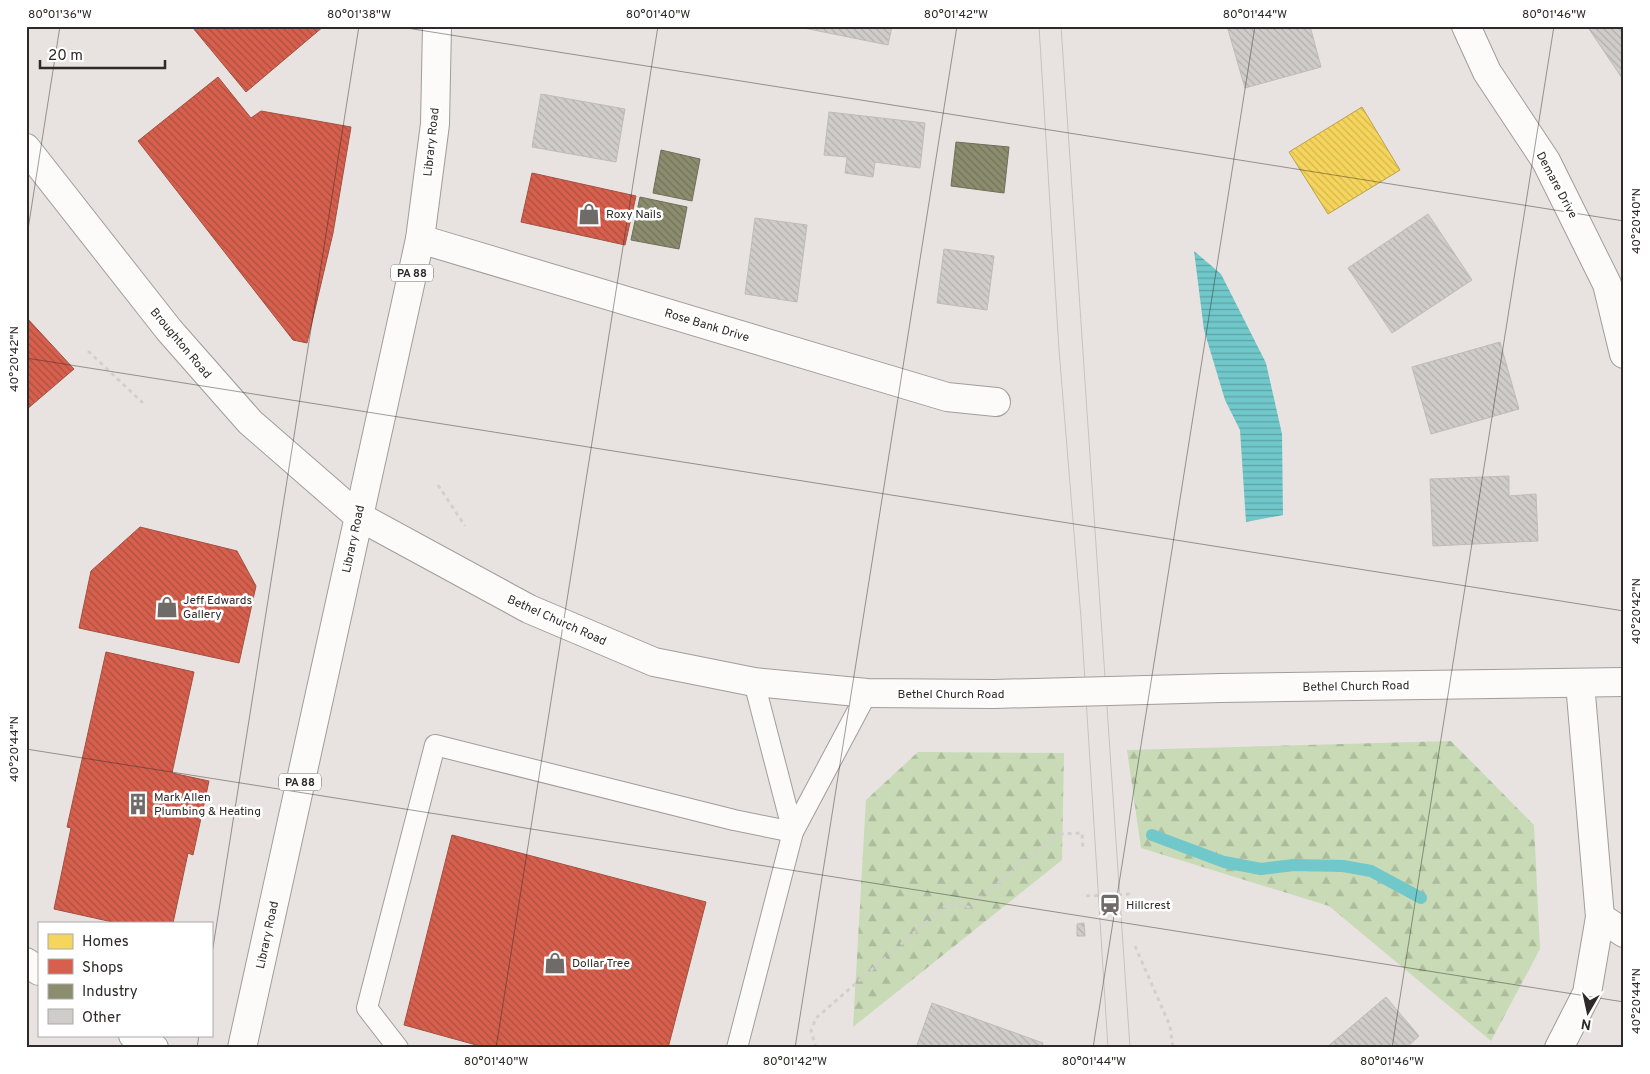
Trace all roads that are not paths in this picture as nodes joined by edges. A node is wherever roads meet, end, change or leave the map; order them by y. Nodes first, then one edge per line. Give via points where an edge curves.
1 (1466, 26) edge
2 (441, 27) edge
3 (26, 148) edge
4 (420, 239) junction
5 (1624, 354) edge
6 (996, 402) dead end
7 (358, 516) junction
8 (754, 682) junction
9 (1624, 682) edge
10 (1580, 683) junction
11 (867, 693) junction
12 (793, 832) junction
13 (1600, 918) junction
14 (1624, 933) edge
15 (26, 962) edge
16 (38, 970) edge
17 (135, 1036) edge
18 (154, 1048) edge
19 (242, 1048) edge
20 (398, 1048) edge
21 (737, 1048) edge
22 (1559, 1048) edge

1 - 5 street, Demare Drive via 1487,72 1546,161 1607,284
2 - 4 street, Library Road / PA 88 via 435,124
3 - 7 street, Broughton Road via 168,330 250,422
4 - 6 street, Rose Bank Drive via 947,397
4 - 7 street, Library Road / PA 88
7 - 8 street, Bethel Church Road via 529,609 654,662
7 - 19 street, Library Road / PA 88
8 - 11 street, Bethel Church Road
8 - 12 lane
9 - 10 street, Bethel Church Road
10 - 11 street, Bethel Church Road, bridge via 994,694
10 - 13 street
11 - 12 lane
12 - 20 lane via 435,745 367,1008
12 - 21 lane
13 - 14 street
13 - 22 street via 1587,993
15 - 16 street
17 - 18 street

